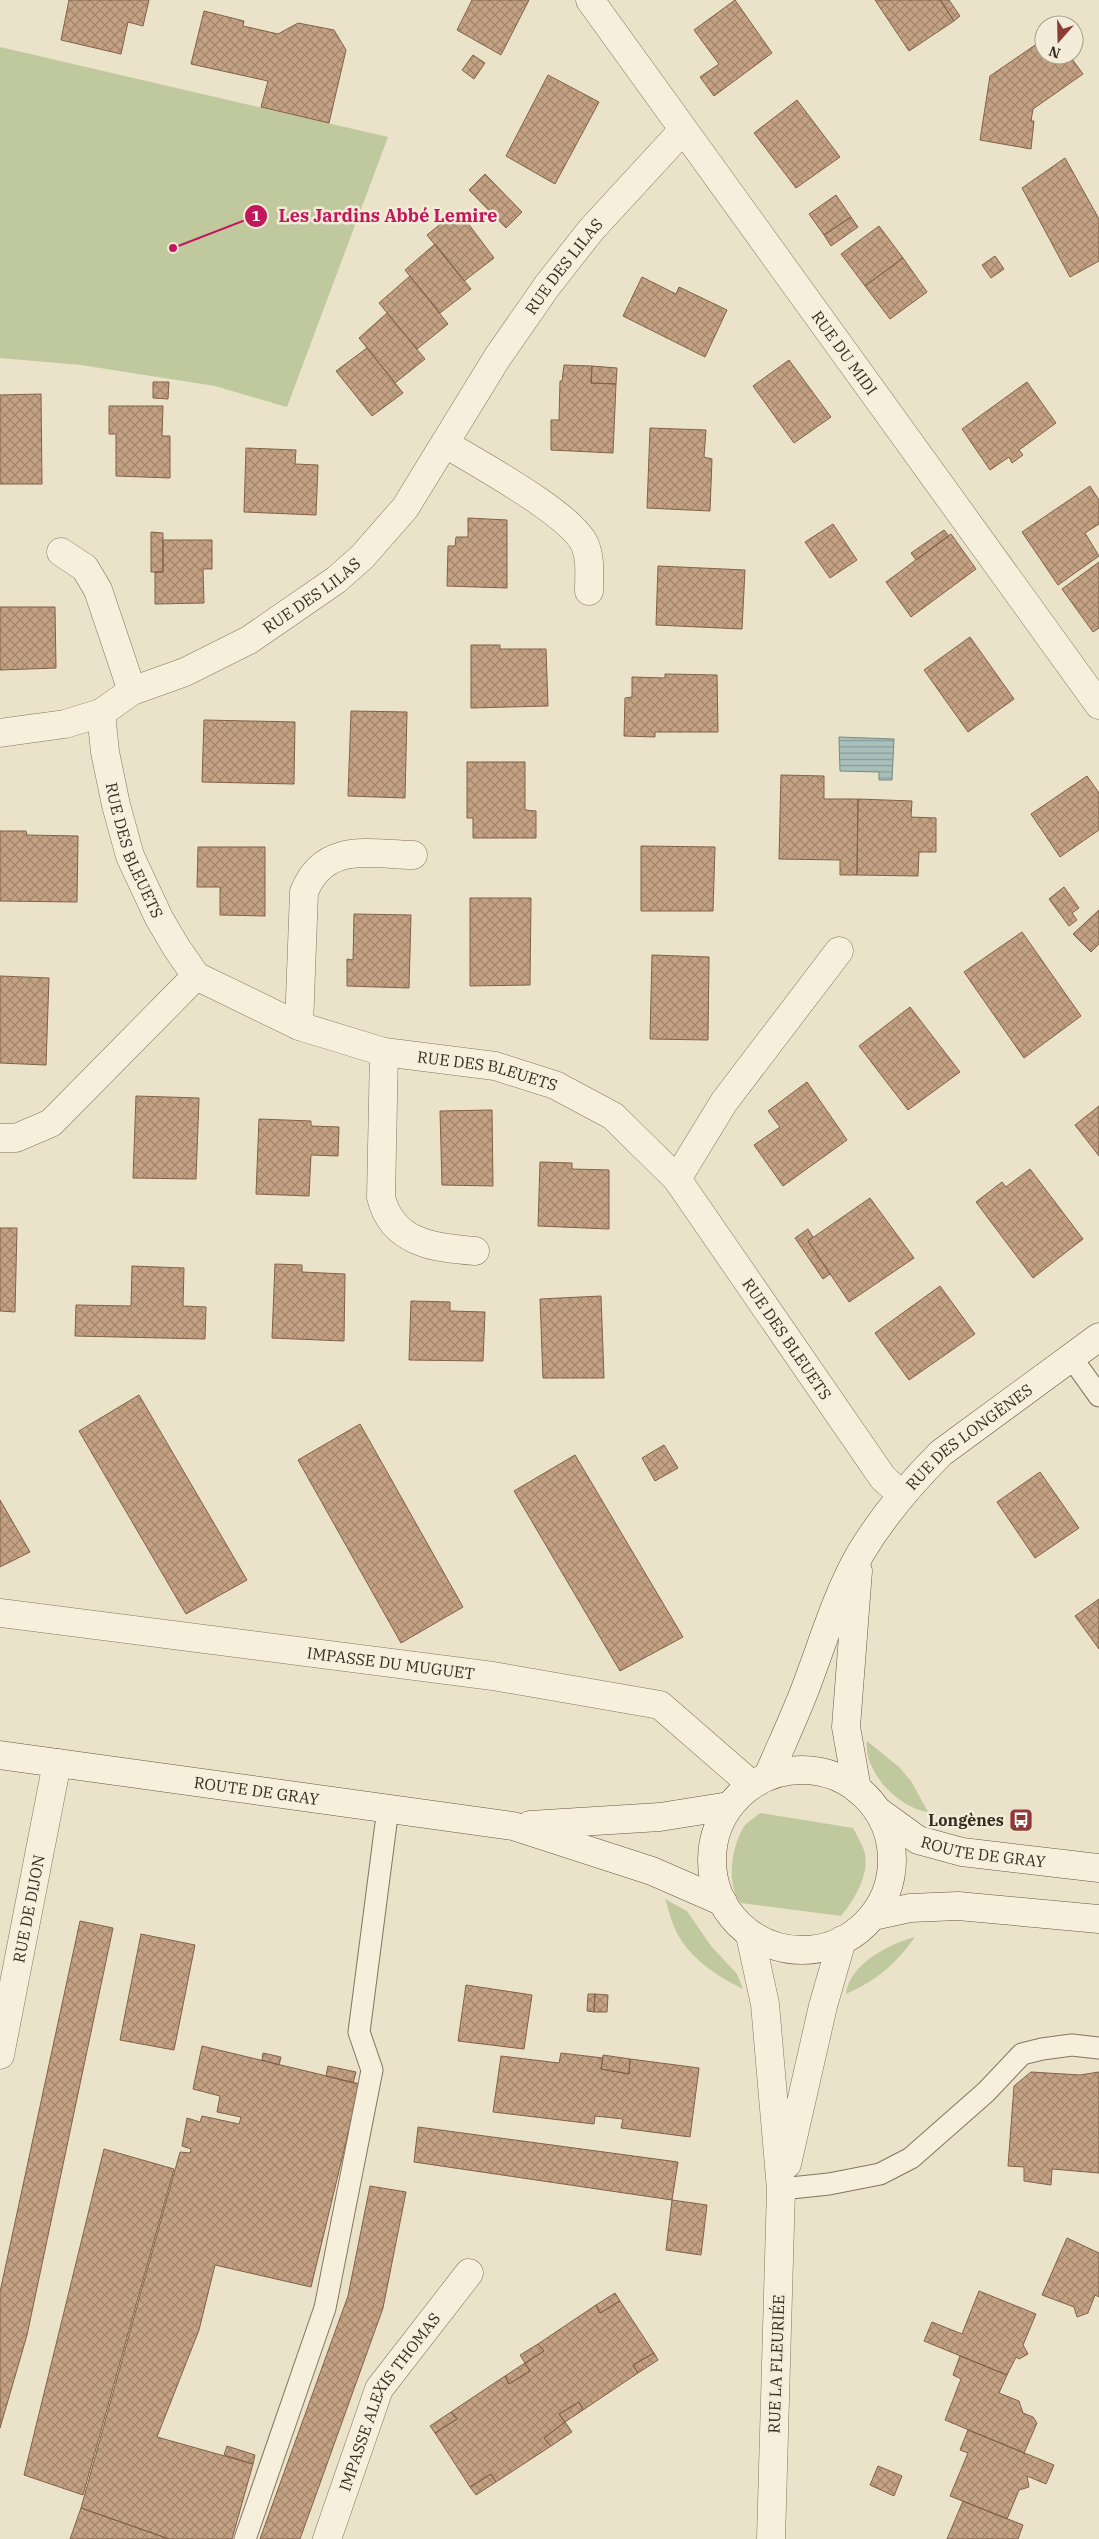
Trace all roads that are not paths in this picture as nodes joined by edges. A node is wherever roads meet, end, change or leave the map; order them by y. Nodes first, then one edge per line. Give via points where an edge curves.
1 (590, 0) edge
2 (683, 130) junction
3 (446, 444) junction
4 (61, 552) dead end
5 (588, 591) dead end
6 (132, 691) junction
7 (1099, 705) edge
8 (100, 713) junction
9 (0, 732) edge
10 (413, 854) dead end
11 (839, 952) dead end
12 (196, 976) junction
13 (299, 1026) junction
14 (384, 1052) junction
15 (0, 1138) edge
16 (677, 1179) junction
17 (475, 1251) dead end
18 (1099, 1337) edge
19 (1071, 1357) junction
20 (1099, 1396) edge
21 (902, 1495) junction
22 (860, 1555) junction
23 (0, 1614) edge
24 (0, 1755) edge
25 (56, 1763) junction
26 (760, 1780) junction
27 (857, 1789) junction
28 (729, 1806) junction
29 (388, 1808) junction
30 (878, 1811) junction
31 (513, 1826) junction
32 (1099, 1868) edge
33 (723, 1902) junction
34 (874, 1916) junction
35 (1099, 1919) edge
36 (750, 1935) junction
37 (842, 1940) junction
38 (1099, 2048) edge
39 (0, 2055) edge
40 (781, 2190) junction
41 (469, 2273) dead end
42 (245, 2539) edge
43 (327, 2539) edge
44 (771, 2539) edge

1 - 2 street, RUE DU MIDI
2 - 3 street, RUE DES LILAS via 591,230 547,286 497,358
2 - 7 street, RUE DU MIDI
3 - 5 street via 564,519 584,544 590,561
3 - 6 street, RUE DES LILAS via 405,508 362,557 336,580 248,640 185,672
4 - 6 street via 85,568 98,590
6 - 8 street, RUE DES LILAS
8 - 9 street, RUE DES LILAS via 65,724
8 - 12 street, RUE DES BLEUETS via 104,752 130,856 159,918
10 - 13 street via 346,854 325,863 310,877 304,892
11 - 16 street via 724,1102
12 - 13 street, RUE DES BLEUETS
12 - 15 street via 51,1123 16,1138
13 - 14 street, RUE DES BLEUETS
14 - 16 street, RUE DES BLEUETS via 495,1066 555,1086 613,1116
14 - 17 street via 380,1197 384,1211 396,1227 414,1240 441,1249
16 - 21 street, RUE DES BLEUETS via 883,1478
18 - 19 street, RUE DES LONGÈNES
19 - 20 lane
19 - 21 street, RUE DES LONGÈNES via 942,1453
21 - 22 street, RUE DES LONGÈNES
22 - 26 street, RUE DES LONGÈNES via 830,1618 804,1692
22 - 27 street via 846,1727
23 - 26 street, IMPASSE DU MUGUET via 493,1676 660,1705
24 - 25 street, ROUTE DE GRAY
25 - 29 street, ROUTE DE GRAY
25 - 39 street, RUE DE DIJON
26 - 27 street via 799,1770 830,1774
26 - 28 street
27 - 30 street
28 - 31 street, ROUTE DE GRAY via 660,1817
28 - 33 street via 711,1851 716,1890
29 - 31 street, ROUTE DE GRAY
29 - 42 lane via 359,2032 372,2070 325,2308
30 - 32 street, ROUTE DE GRAY via 918,1840 962,1852
30 - 34 street via 892,1847 888,1888
31 - 33 street, ROUTE DE GRAY via 645,1868
33 - 36 street via 732,1918
34 - 35 street via 910,1908 958,1906
34 - 37 street via 856,1933
36 - 37 street via 796,1951 827,1948
36 - 40 street, RUE LA FLEURIÉE via 765,2004
37 - 40 street, RUE LA FLEURIÉE via 823,2006
38 - 40 lane via 1072,2045 1022,2054 986,2092 911,2158 880,2174
40 - 44 street, RUE LA FLEURIÉE
41 - 43 street, IMPASSE ALEXIS THOMAS via 379,2389

